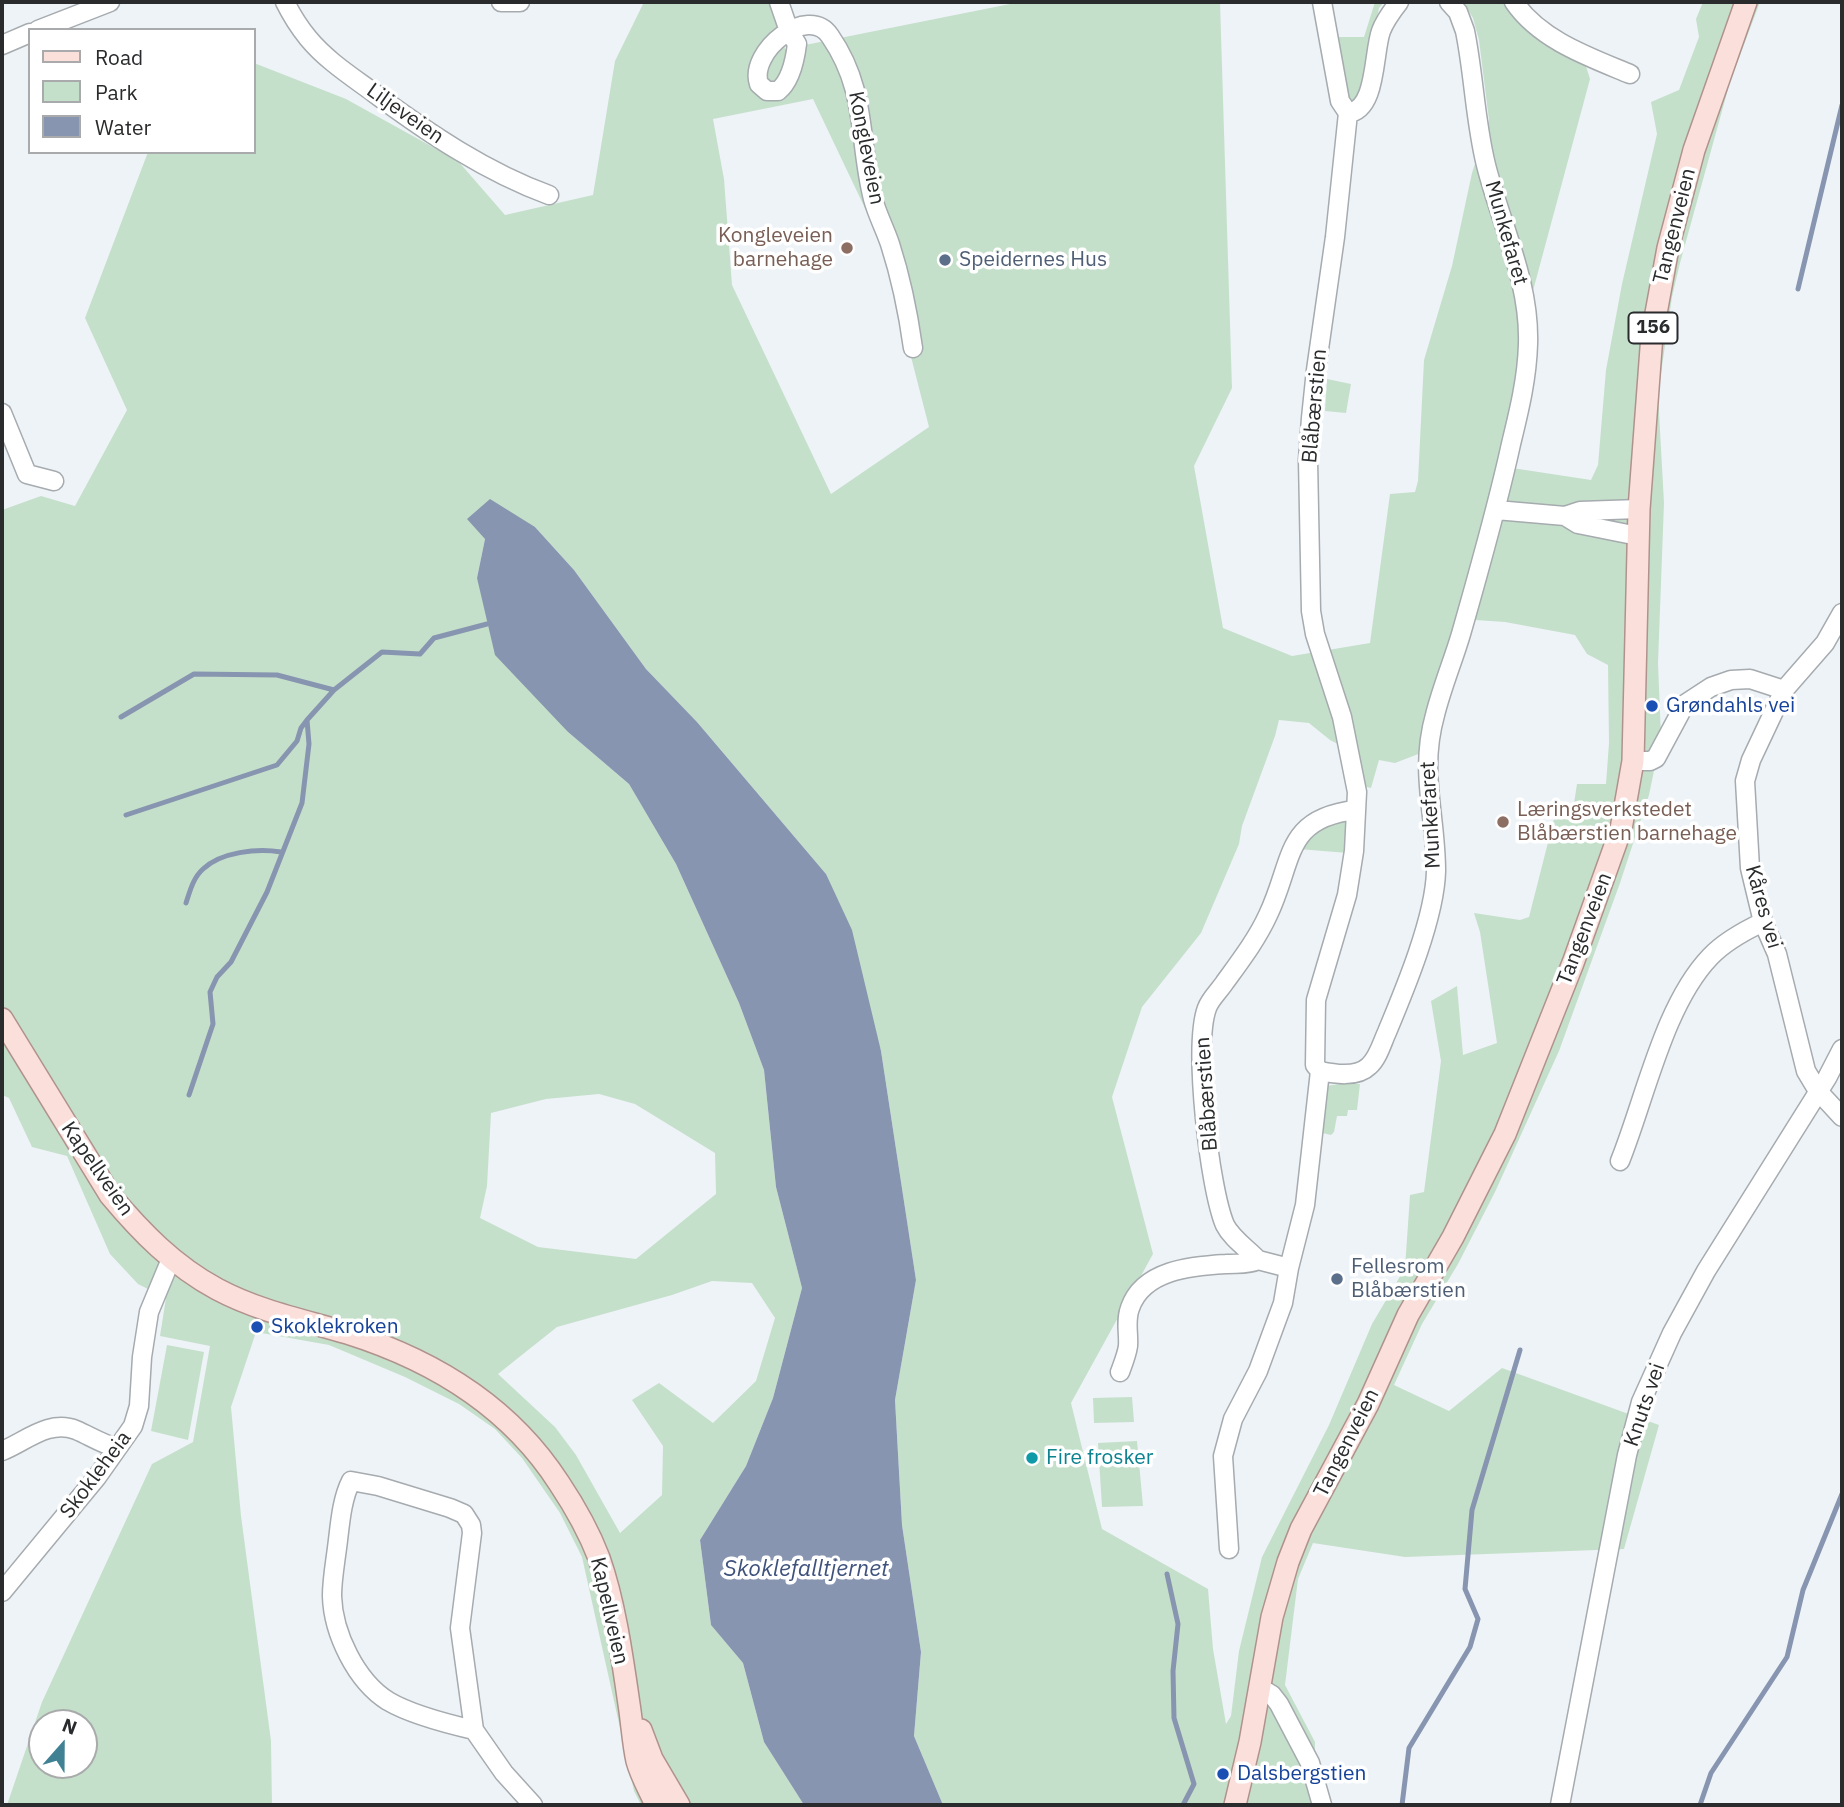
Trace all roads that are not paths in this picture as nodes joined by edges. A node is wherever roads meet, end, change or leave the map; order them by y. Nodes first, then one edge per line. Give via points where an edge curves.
1 (110, 2) edge
2 (285, 2) edge
3 (501, 2) edge
4 (520, 2) edge
5 (779, 2) edge
6 (1322, 2) edge
7 (1399, 2) edge
8 (1449, 2) edge
9 (1514, 2) edge
10 (1746, 2) edge
11 (43, 28) edge
12 (28, 34) edge
13 (2, 45) edge
14 (1630, 74) dead end
15 (1348, 113) junction
16 (549, 195) dead end
17 (913, 348) dead end
18 (2, 413) edge
19 (54, 481) dead end
20 (1639, 509) junction
21 (1496, 510) junction
22 (1564, 516) junction
23 (1638, 536) junction
24 (1842, 613) edge
25 (1784, 690) junction
26 (1633, 761) junction
27 (1356, 810) junction
28 (1763, 922) junction
29 (2, 1019) edge
30 (1842, 1049) edge
31 (1320, 1071) junction
32 (1818, 1091) junction
33 (1842, 1117) edge
34 (1620, 1161) dead end
35 (172, 1259) junction
36 (1258, 1260) junction
37 (1289, 1268) junction
38 (1120, 1372) dead end
39 (117, 1448) junction
40 (2, 1451) edge
41 (1229, 1549) dead end
42 (2, 1592) edge
43 (1259, 1687) junction
44 (629, 1703) junction
45 (474, 1730) junction
46 (533, 1805) edge
47 (656, 1805) edge
48 (679, 1805) edge
49 (1236, 1805) edge
50 (1322, 1805) edge
51 (1560, 1805) edge

1 - 11 street
2 - 16 street, Liljeveien via 308,38 331,61 409,119 523,186
3 - 4 street
5 - 17 street, Kongleveien via 789,31 812,25 825,29 850,72 873,199 907,305
6 - 15 street, Blåbærstien via 1340,101
7 - 15 street via 1380,33 1373,80 1364,104
8 - 21 street, Munkefaret via 1465,31 1485,160 1517,261 1527,312 1524,391
9 - 14 street via 1561,42
10 - 20 main road, Tangenveien / 156 via 1694,149 1658,294
12 - 13 street
15 - 27 street, Blåbærstien via 1316,370 1308,506 1311,611 1342,717 1357,792
18 - 19 street via 27,474
20 - 22 street
20 - 23 main road, Tangenveien / 156
21 - 22 street
21 - 31 street, Munkefaret via 1428,748 1436,873 1430,912 1398,1007 1369,1067 1339,1075
22 - 23 street via 1578,524
23 - 26 main road, Tangenveien / 156
24 - 25 street via 1825,643
25 - 26 street via 1750,679 1711,687 1685,704 1656,758
25 - 28 street, Kåres vei via 1745,781 1748,847
26 - 43 main road, Tangenveien / 156 via 1613,854 1519,1099 1476,1194 1408,1315 1368,1404 1301,1529 1279,1587
27 - 31 street, Blåbærstien via 1347,895 1316,1000 1315,1065
27 - 36 street, Blåbærstien via 1318,819 1298,836 1265,922 1207,1006 1202,1031 1205,1120 1215,1187 1226,1226
28 - 32 street, Kåres vei via 1777,954 1806,1072
28 - 34 street via 1710,956 1679,1003
29 - 35 main road, Kapellveien via 110,1195
30 - 32 street, Knuts vei
31 - 37 street, Blåbærstien via 1304,1205
32 - 33 street, Kåres vei
32 - 51 street, Knuts vei via 1706,1271 1641,1402
35 - 39 street, Skokleheia via 147,1321 137,1417
35 - 44 main road, Kapellveien via 199,1279 244,1301 418,1359 471,1391 509,1423 559,1482 589,1533 614,1620
36 - 37 street, Blåbærstien
36 - 38 street, Blåbærstien via 1183,1270 1148,1282 1130,1308 1128,1346
37 - 41 street, Blåbærstien via 1277,1321 1233,1419 1223,1456
39 - 40 street via 60,1426
39 - 42 street, Skokleheia
43 - 49 main road, Tangenveien / 156
43 - 50 street via 1279,1704 1310,1763
44 - 47 main road, Kapellveien via 638,1764
44 - 48 main road, Kapellveien via 652,1759
45 - 45 street via 388,1701 351,1658 338,1629 332,1593 351,1481 458,1511 471,1525 460,1628
45 - 46 street

